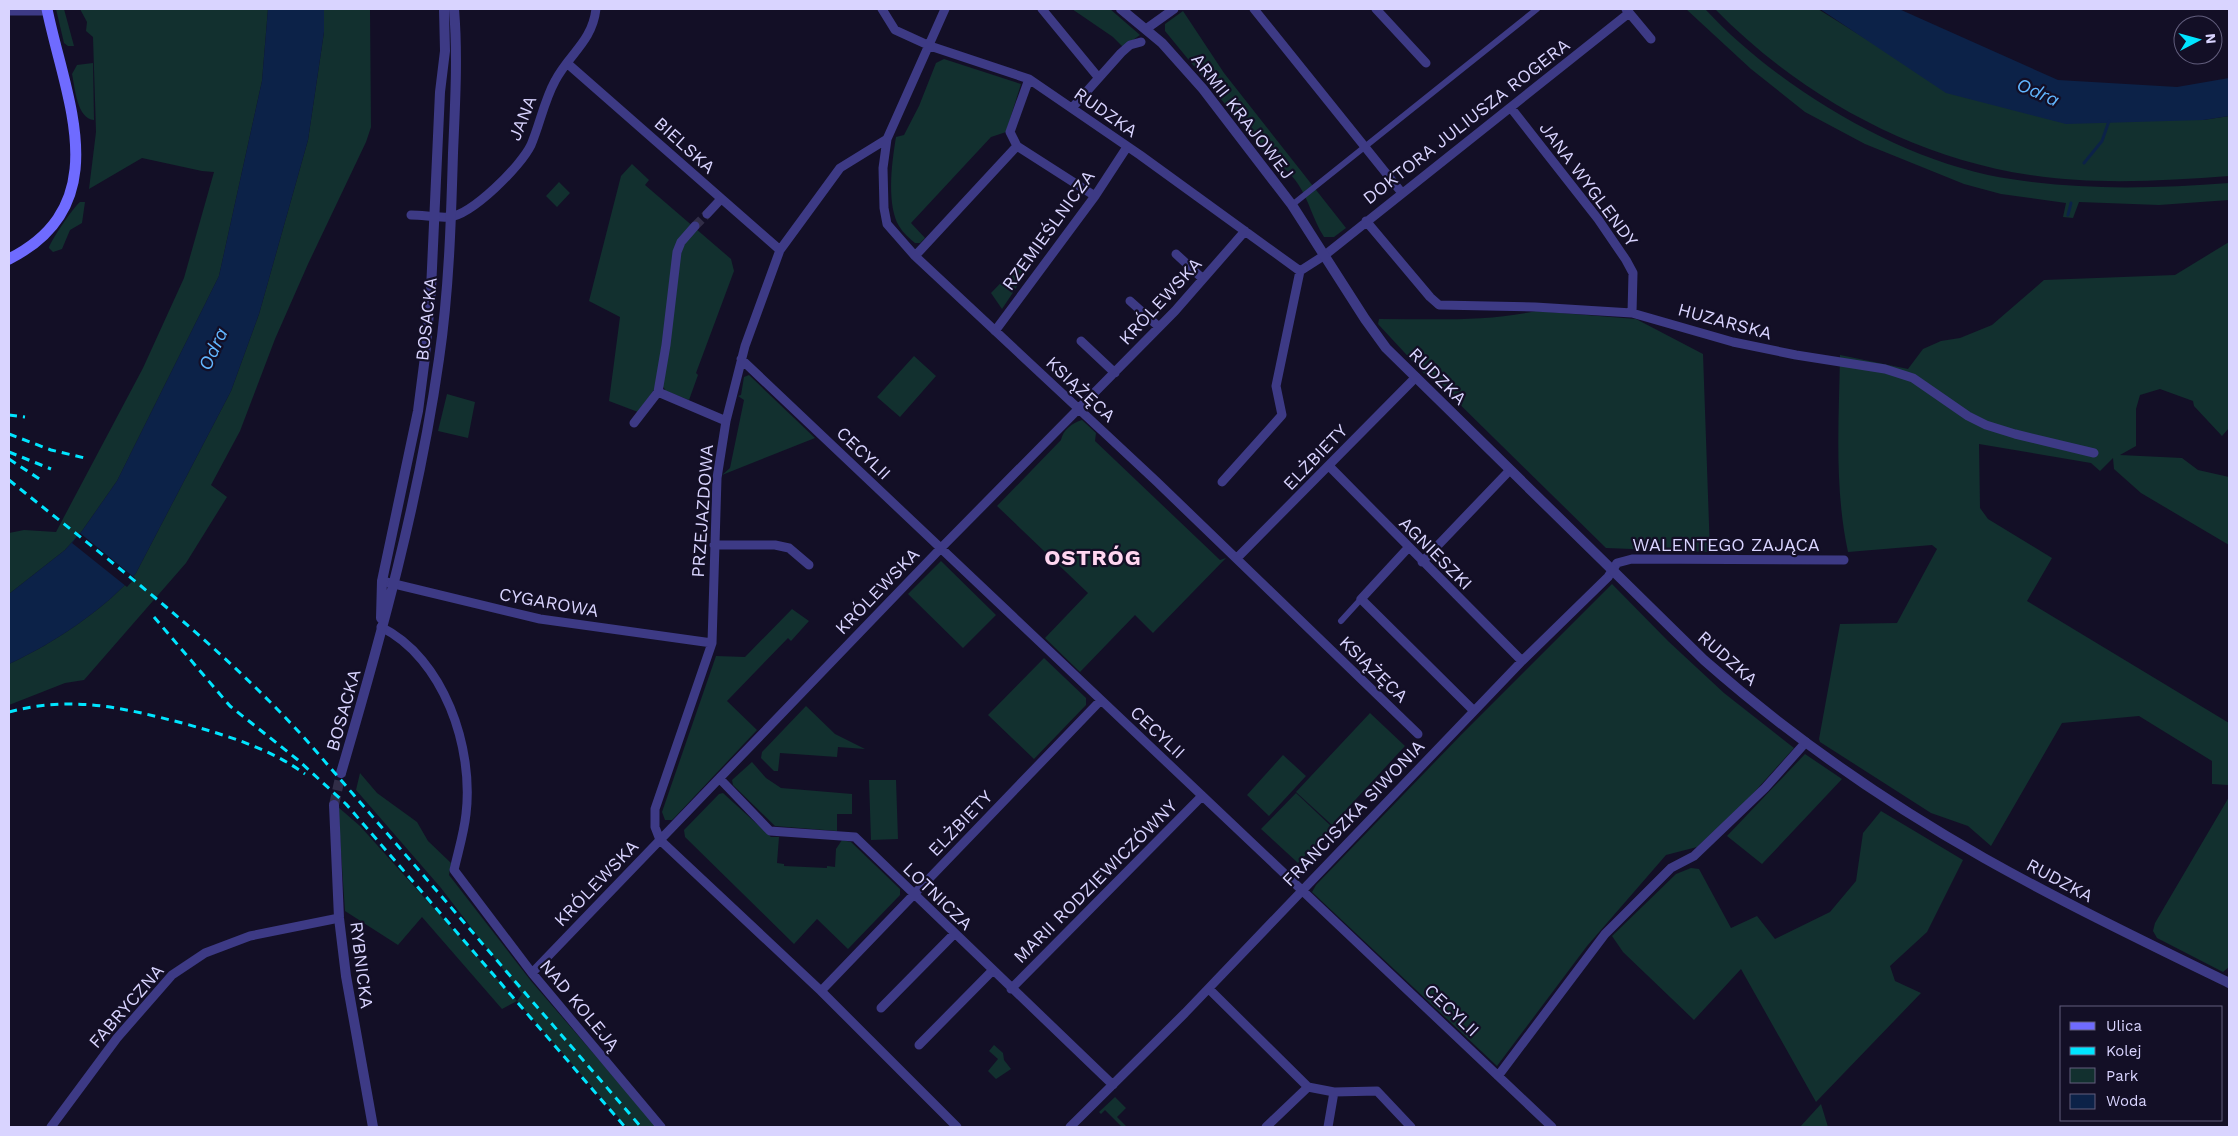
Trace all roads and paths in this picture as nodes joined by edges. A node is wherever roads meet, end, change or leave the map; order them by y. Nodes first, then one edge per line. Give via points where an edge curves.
1 (444, 9) edge
2 (454, 9) edge
3 (596, 9) edge
4 (882, 9) edge
5 (945, 9) edge
6 (1042, 9) edge
7 (1121, 9) edge
8 (1174, 9) edge
9 (1254, 9) edge
10 (1376, 9) edge
11 (1537, 9) edge
12 (47, 10) edge
13 (1627, 11) edge
14 (9, 12) edge
15 (1146, 29) junction
16 (1651, 39) dead end
17 (1141, 42) dead end
18 (930, 46) junction
19 (1426, 63) dead end
20 (568, 64) junction
21 (1098, 77) junction
22 (1028, 79) junction
23 (1072, 108) junction
24 (1511, 108) junction
25 (887, 139) junction
26 (1017, 146) junction
27 (1364, 146) junction
28 (1127, 147) junction
29 (1402, 193) junction
30 (1095, 196) junction
31 (721, 199) junction
32 (1292, 205) junction
33 (707, 214) tunnel mouth
34 (411, 215) dead end
35 (435, 216) junction
36 (450, 217) junction
37 (1366, 221) junction
38 (695, 226) tunnel mouth
39 (1245, 231) junction
40 (780, 250) junction
41 (1176, 254) dead end
42 (1324, 255) junction
43 (915, 256) junction
44 (9, 259) edge
45 (1300, 272) junction
46 (1203, 279) junction
47 (1130, 301) dead end
48 (1632, 313) junction
49 (1158, 327) junction
50 (994, 331) junction
51 (1081, 341) dead end
52 (742, 359) junction
53 (1115, 373) junction
54 (1416, 377) junction
55 (658, 392) junction
56 (1078, 410) junction
57 (726, 421) junction
58 (634, 422) dead end
59 (2094, 453) dead end
60 (1329, 466) junction
61 (1510, 470) junction
62 (1222, 482) dead end
63 (714, 545) junction
64 (1408, 548) junction
65 (940, 549) junction
66 (1237, 558) junction
67 (1844, 560) dead end
68 (1422, 562) junction
69 (809, 566) dead end
70 (1612, 570) junction
71 (382, 581) junction
72 (394, 584) junction
73 (1361, 599) junction
74 (1341, 621) dead end
75 (381, 627) junction
76 (712, 643) junction
77 (1522, 660) junction
78 (1101, 700) junction
79 (1473, 710) junction
80 (1418, 734) dead end
81 (1806, 742) junction
82 (341, 773) tunnel mouth
83 (720, 779) junction
84 (1202, 796) junction
85 (334, 806) tunnel mouth
86 (660, 840) junction
87 (1302, 890) junction
88 (914, 895) junction
89 (339, 918) junction
90 (954, 934) junction
91 (992, 971) junction
92 (532, 973) junction
93 (2229, 983) edge
94 (1011, 988) junction
95 (1209, 989) junction
96 (821, 991) junction
97 (881, 1008) dead end
98 (919, 1045) dead end
99 (1498, 1076) junction
100 (1113, 1085) junction
101 (1308, 1087) junction
102 (1334, 1092) junction
103 (51, 1127) edge
104 (373, 1127) edge
105 (661, 1127) edge
106 (957, 1127) edge
107 (1070, 1127) edge
108 (1266, 1127) edge
109 (1328, 1127) edge
110 (1411, 1127) edge
111 (1552, 1127) edge

1 - 35 street, BOSACKA via 445,52 440,92
2 - 36 street, BOSACKA via 456,85
3 - 20 street, JANA via 587,38
4 - 18 street, RUDZKA via 895,30
5 - 18 street, KSIĄŻĘCA
6 - 21 street
7 - 15 street, ARMII KRAJOWEJ
8 - 15 street
9 - 27 street
10 - 19 street
11 - 27 street
12 - 14 street
12 - 44 main road via 71,106 77,155 75,176 57,218 32,246
13 - 16 street
13 - 24 street, DOKTORA JULIUSZA ROGERA
15 - 32 street, ARMII KRAJOWEJ via 1203,89
17 - 21 street via 1125,48
18 - 22 street, RUDZKA
18 - 25 street, KSIĄŻĘCA
20 - 31 street, BIELSKA
20 - 36 street, JANA via 555,79 530,146 516,168 493,190
21 - 23 street
22 - 23 street, RUDZKA
22 - 26 street via 1010,132
23 - 28 street, RUDZKA
24 - 29 street, DOKTORA JULIUSZA ROGERA
24 - 48 street, JANA WYGLENDY via 1626,260 1633,273
25 - 40 street, PRZEJAZDOWA via 840,168
25 - 43 street, KSIĄŻĘCA via 884,208 888,224
26 - 30 street
26 - 43 street
27 - 29 street
27 - 32 street
28 - 30 street, RZEMIEŚLNICZA
28 - 39 street, RUDZKA
29 - 37 street, DOKTORA JULIUSZA ROGERA
30 - 50 street, RZEMIEŚLNICZA
31 - 33 street
31 - 40 street, BIELSKA
32 - 42 street, ARMII KRAJOWEJ
34 - 35 street
35 - 36 street
35 - 71 street, BOSACKA via 418,411
36 - 72 street, BOSACKA via 439,359
37 - 42 street, DOKTORA JULIUSZA ROGERA
37 - 48 street, HUZARSKA via 1439,305
38 - 55 street via 677,252
39 - 45 street, RUDZKA
39 - 46 street, KRÓLEWSKA
40 - 52 street, PRZEJAZDOWA
41 - 46 street
42 - 45 street
42 - 54 street, RUDZKA via 1375,333
43 - 50 street, KSIĄŻĘCA
45 - 62 street via 1276,386 1282,415
46 - 49 street, KRÓLEWSKA
47 - 49 street
48 - 59 street, HUZARSKA via 1733,342 1903,374 1919,381 1980,422 2014,434
49 - 53 street, KRÓLEWSKA
50 - 56 street, KSIĄŻĘCA
51 - 53 street
52 - 57 street, PRZEJAZDOWA
52 - 65 street, CECYLII
53 - 56 street, KRÓLEWSKA
54 - 60 street, ELŻBIETY
54 - 61 street, RUDZKA
55 - 57 street
55 - 58 street
56 - 65 street, KRÓLEWSKA
56 - 66 street, KSIĄŻĘCA
57 - 63 street, PRZEJAZDOWA via 717,478
60 - 64 street, AGNIESZKI
60 - 66 street, ELŻBIETY
61 - 68 street
61 - 70 street, RUDZKA
63 - 69 street via 789,548
63 - 76 street, PRZEJAZDOWA
64 - 68 street, AGNIESZKI
64 - 73 street
65 - 78 street, CECYLII
65 - 83 street, KRÓLEWSKA
66 - 80 street, KSIĄŻĘCA
67 - 70 street, WALENTEGO ZAJĄCA via 1632,559 1617,563
68 - 77 street, AGNIESZKI
70 - 77 street, WALENTEGO ZAJĄCA
70 - 81 street, RUDZKA via 1711,666
71 - 72 street, CYGAROWA
71 - 75 street, BOSACKA
72 - 75 street, BOSACKA
72 - 76 street, CYGAROWA via 540,619
73 - 74 street
73 - 79 street
75 - 82 street, BOSACKA
75 - 92 street, NAD KOLEJĄ via 399,637 436,676 455,722 466,770 466,814 454,870
76 - 86 street, PRZEJAZDOWA via 655,809 655,827
77 - 79 street, FRANCISZKA SIWONIA
78 - 84 street, CECYLII
78 - 88 street, ELŻBIETY
79 - 87 street, FRANCISZKA SIWONIA
81 - 93 street, RUDZKA via 1984,858
81 - 99 street via 1765,788 1694,856 1671,868 1604,934
83 - 86 street, KRÓLEWSKA
83 - 88 street, LOTNICZA via 770,831 855,838
84 - 87 street, CECYLII
84 - 94 street, MARII RODZIEWICZÓWNY
85 - 89 street, RYBNICKA
86 - 92 street, KRÓLEWSKA
86 - 96 street
87 - 95 street, FRANCISZKA SIWONIA
87 - 99 street, CECYLII
88 - 90 street, LOTNICZA
88 - 96 street, ELŻBIETY
89 - 103 street, FABRYCZNA via 250,936 205,954 172,975 117,1038
89 - 104 street, RYBNICKA via 353,1022
90 - 91 street, LOTNICZA
90 - 97 street
91 - 94 street, LOTNICZA
91 - 98 street
92 - 105 street, NAD KOLEJĄ
94 - 100 street, LOTNICZA
95 - 100 street, FRANCISZKA SIWONIA
95 - 101 street
96 - 106 street
99 - 111 street, CECYLII
100 - 107 street, FRANCISZKA SIWONIA
101 - 102 street
101 - 108 street
102 - 109 street
102 - 110 street via 1377,1091

